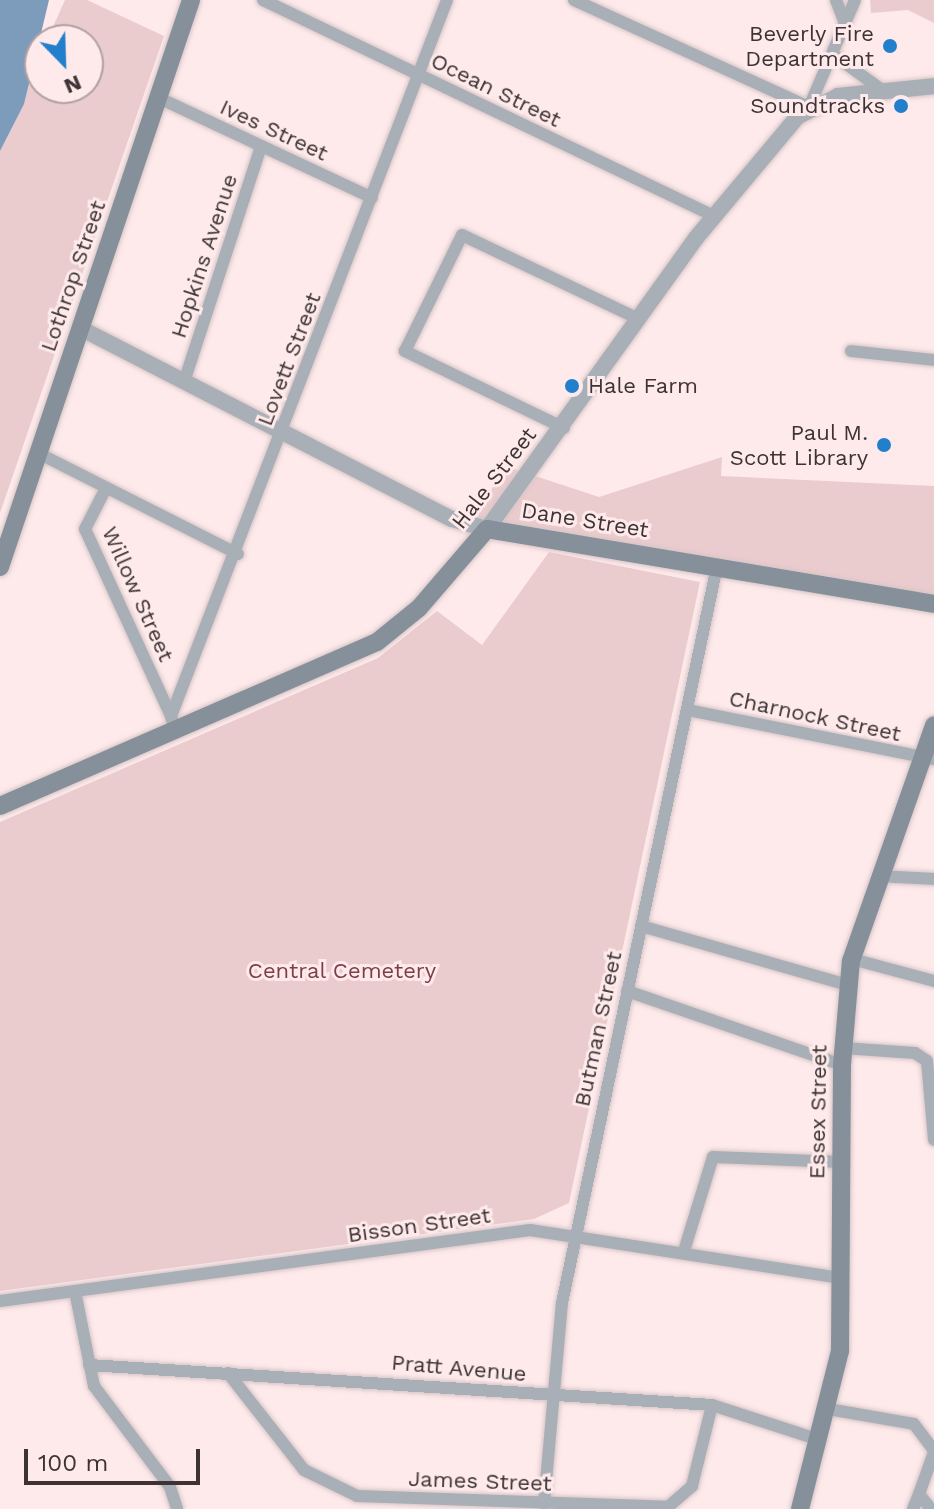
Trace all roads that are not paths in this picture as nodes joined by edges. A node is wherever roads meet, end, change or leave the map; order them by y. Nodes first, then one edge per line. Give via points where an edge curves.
1 (191, 0) edge
2 (263, 0) edge
3 (447, 0) edge
4 (574, 0) edge
5 (836, 0) edge
6 (855, 0) edge
7 (845, 24) junction
8 (835, 56) junction
9 (419, 75) junction
10 (934, 86) edge
11 (881, 89) junction
12 (159, 98) junction
13 (809, 107) junction
14 (261, 146) junction
15 (372, 198) junction
16 (713, 216) junction
17 (639, 319) junction
18 (80, 328) junction
19 (851, 351) dead end
20 (934, 360) edge
21 (185, 379) junction
22 (564, 428) junction
23 (283, 432) junction
24 (38, 453) junction
25 (106, 488) junction
26 (487, 529) junction
27 (238, 554) junction
28 (717, 566) junction
29 (0, 567) edge
30 (934, 604) edge
31 (688, 710) junction
32 (173, 724) junction
33 (934, 725) edge
34 (928, 759) edge
35 (0, 806) edge
36 (878, 876) junction
37 (934, 879) edge
38 (641, 926) junction
39 (852, 959) junction
40 (934, 981) edge
41 (848, 985) junction
42 (627, 991) junction
43 (843, 1056) junction
44 (934, 1140) edge
45 (841, 1162) junction
46 (576, 1232) junction
47 (684, 1251) junction
48 (841, 1278) junction
49 (75, 1291) junction
50 (0, 1301) edge
51 (89, 1365) junction
52 (228, 1373) junction
53 (552, 1395) junction
54 (712, 1405) junction
55 (828, 1409) junction
56 (820, 1440) junction
57 (934, 1452) edge
58 (919, 1494) junction
59 (544, 1504) junction
60 (177, 1509) edge
61 (800, 1509) edge
62 (913, 1509) edge
63 (931, 1509) edge

1 - 12 main road, Lothrop Street
2 - 9 street, Ocean Street
3 - 9 street, Lovett Street
4 - 13 street
5 - 7 street
6 - 7 street
7 - 8 street
8 - 11 street
8 - 13 street
9 - 15 street, Lovett Street
9 - 16 street, Ocean Street
10 - 11 street
11 - 13 street
12 - 14 street, Ives Street
12 - 18 main road, Lothrop Street
13 - 16 street, Hale Street
14 - 15 street, Ives Street
14 - 21 street, Hopkins Avenue
15 - 23 street, Lovett Street
16 - 17 street, Hale Street
17 - 22 street, Hale Street
17 - 22 street via 462,235 405,351
18 - 21 street, Dane Street
18 - 24 main road, Lothrop Street
19 - 20 street
21 - 23 street, Dane Street
22 - 26 street, Hale Street
23 - 26 street, Dane Street via 452,519
23 - 27 street, Lovett Street
24 - 25 street
24 - 29 main road, Lothrop Street
25 - 27 street
25 - 32 street, Willow Street via 85,529
26 - 28 main road, Dane Street
26 - 32 main road, Hale Street via 392,633
27 - 32 street, Lovett Street
28 - 30 main road, Dane Street
28 - 31 street, Butman Street
31 - 34 street, Charnock Street
31 - 38 street, Butman Street
32 - 35 main road, Hale Street
33 - 34 main road, Essex Street
34 - 36 main road, Essex Street
36 - 37 street
36 - 39 main road, Essex Street
38 - 41 street
38 - 42 street, Butman Street
39 - 40 street
39 - 41 main road, Essex Street
41 - 43 main road, Essex Street
42 - 43 street
42 - 46 street, Butman Street
43 - 44 street via 915,1053 927,1061
43 - 45 main road, Essex Street
45 - 47 street via 713,1157
45 - 48 main road, Essex Street
46 - 47 street, Bisson Street
46 - 49 street, Bisson Street via 530,1230
46 - 53 street, Butman Street
47 - 48 street, Bisson Street
48 - 55 main road, Essex Street via 840,1351
49 - 50 street, Bisson Street
49 - 51 street
51 - 52 street, Pratt Avenue
51 - 60 street via 105,1404 170,1487
52 - 53 street, Pratt Avenue
52 - 59 street, James Street via 304,1470 336,1490
53 - 54 street, Pratt Avenue
53 - 59 street, Butman Street
54 - 56 street, Pratt Avenue
54 - 59 street, James Street via 692,1486 680,1502
55 - 56 main road, Essex Street
55 - 57 street via 914,1424
56 - 61 main road, Essex Street
57 - 58 street
58 - 62 street
58 - 63 street

